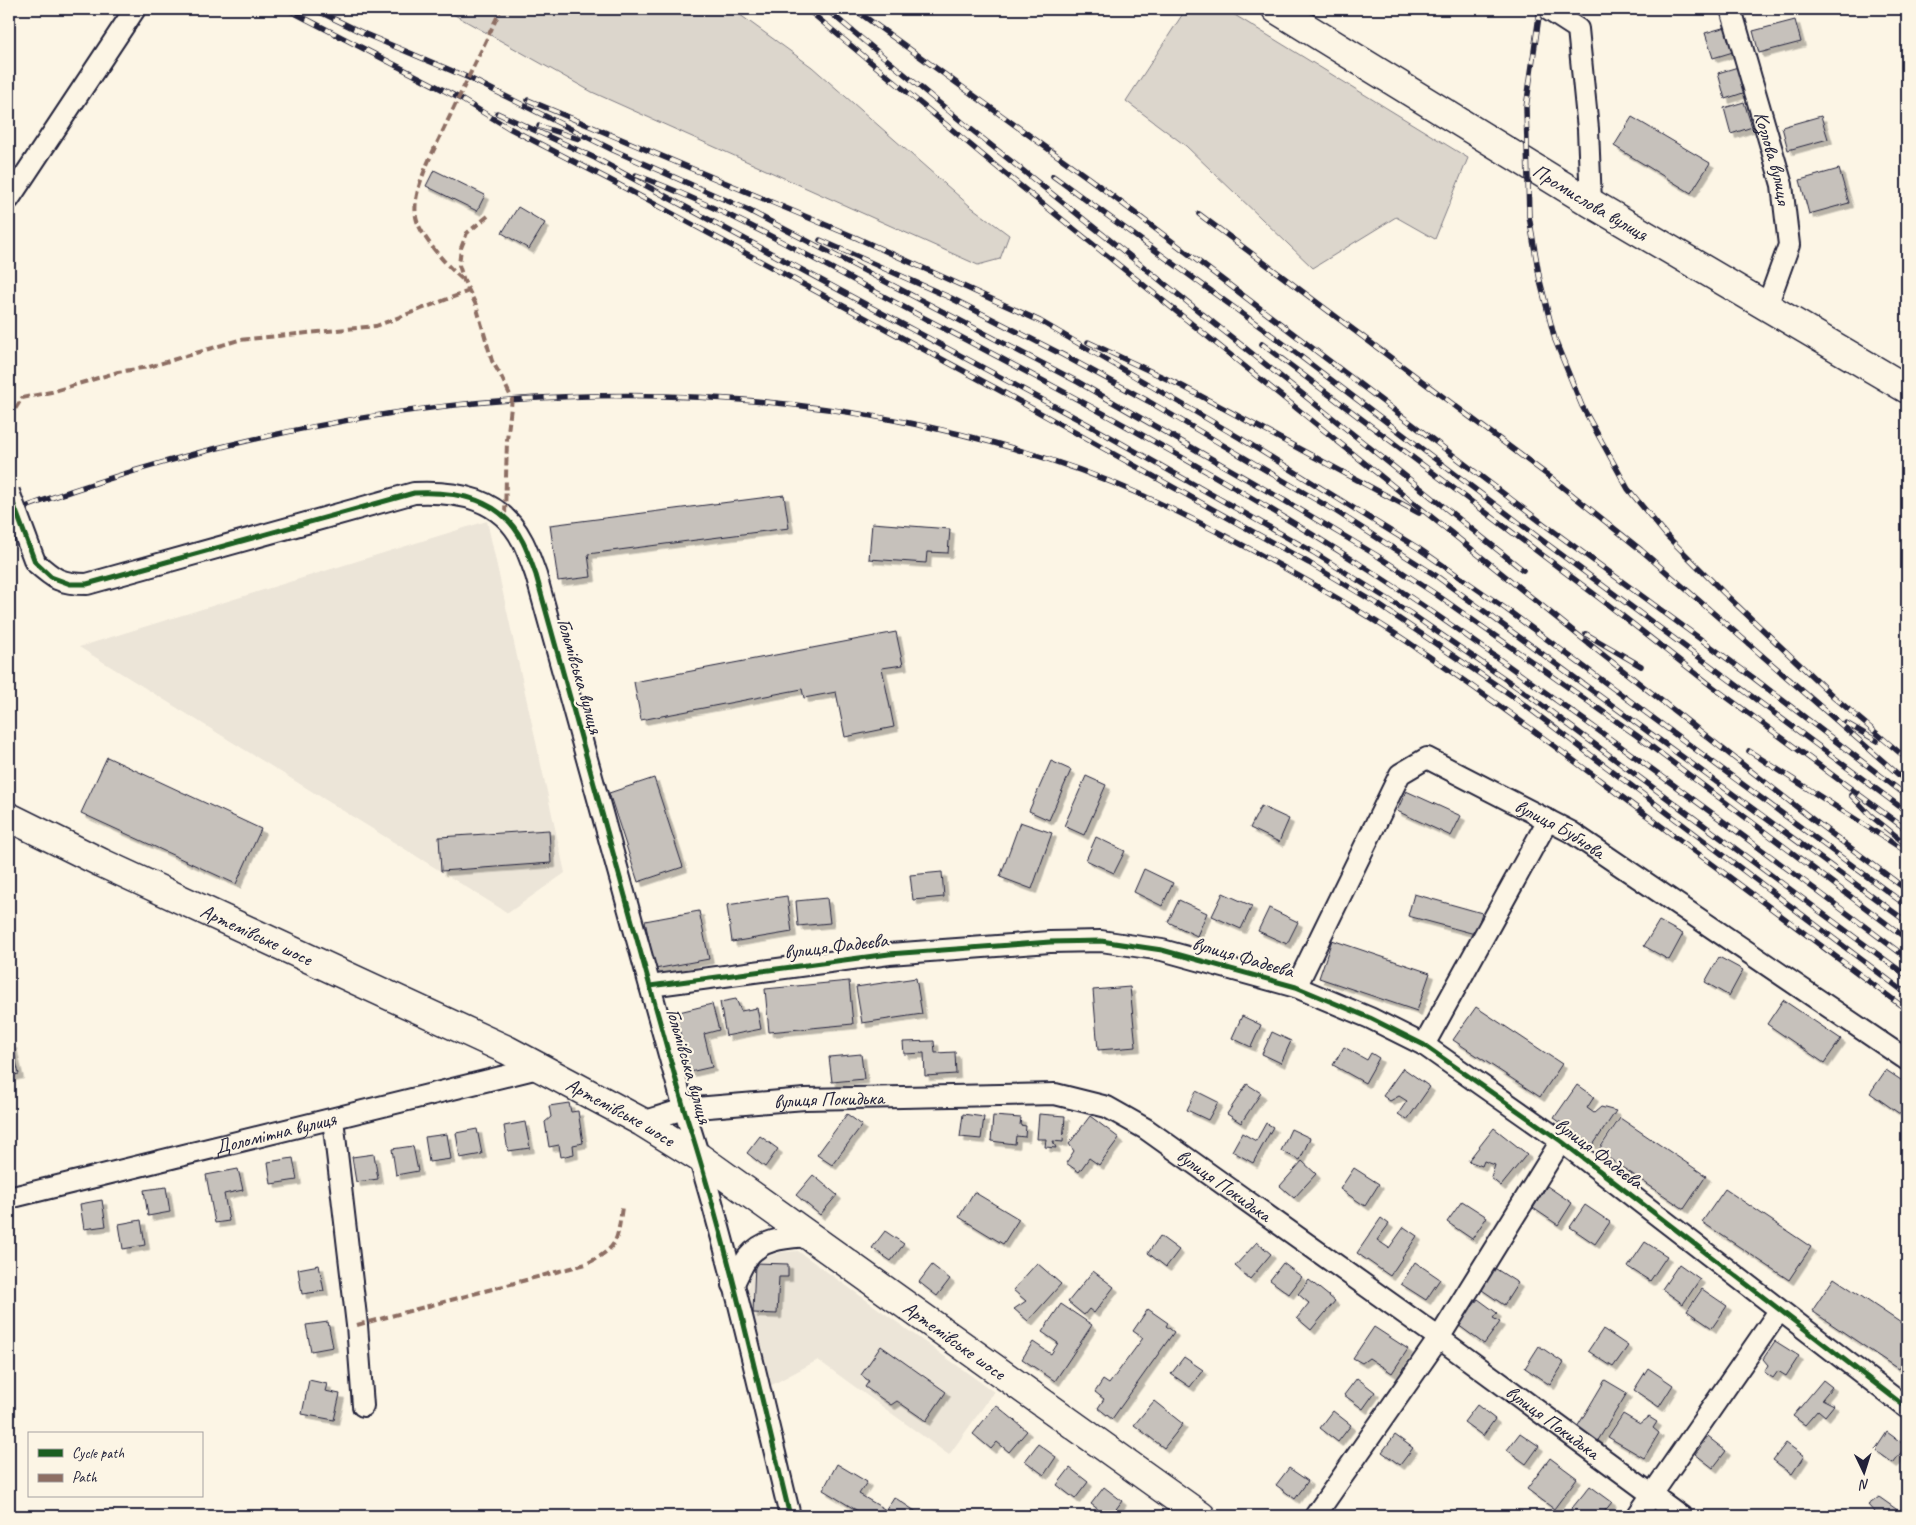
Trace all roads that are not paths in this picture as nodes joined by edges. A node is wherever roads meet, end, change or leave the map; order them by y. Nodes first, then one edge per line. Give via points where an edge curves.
1 (135, 9) edge
2 (1276, 9) edge
3 (1547, 9) edge
4 (1731, 9) edge
5 (9, 199) edge
6 (1590, 203) junction
7 (1767, 306) junction
8 (1907, 389) edge
9 (9, 492) edge
10 (9, 817) edge
11 (1548, 820) junction
12 (650, 986) junction
13 (1296, 987) junction
14 (1424, 1045) junction
15 (1907, 1060) edge
16 (542, 1068) junction
17 (684, 1109) junction
18 (333, 1119) junction
19 (642, 1122) junction
20 (1561, 1141) junction
21 (700, 1158) junction
22 (9, 1198) edge
23 (809, 1236) junction
24 (733, 1285) junction
25 (1779, 1310) junction
26 (1438, 1338) junction
27 (362, 1406) dead end
28 (1907, 1408) edge
29 (1652, 1494) junction
30 (790, 1516) edge
31 (1202, 1516) edge
32 (1316, 1516) edge
33 (1637, 1516) edge
34 (1681, 1516) edge

1 - 5 street
2 - 6 main road, Промислова вулиця
3 - 6 street via 1578,29 1588,129
4 - 7 street, Козлова вулиця via 1782,185 1789,245
6 - 7 main road, Промислова вулиця
7 - 8 main road, Промислова вулиця
9 - 12 street, Гольмівська вулиця, bridge via 35,562 51,577 70,584 86,584 414,494 440,492 468,497 505,516 523,541 536,575
10 - 16 main road, Артемівське шосе
11 - 13 street, вулиця Бубнова via 1427,758 1400,774
11 - 14 street
11 - 15 street, вулиця Бубнова via 1572,832
12 - 13 street, вулиця Фадєєва via 889,954 1101,941 1162,950
12 - 17 street, Гольмівська вулиця
13 - 14 street, вулиця Фадєєва
14 - 20 street, вулиця Фадєєва
16 - 18 street, Доломітна вулиця
16 - 19 main road, Артемівське шосе
17 - 19 street, вулиця Покидька
17 - 21 street, Гольмівська вулиця
17 - 26 street, вулиця Покидька via 805,1099 1055,1094 1106,1107 1146,1129
18 - 22 street, Доломітна вулиця
18 - 27 street via 357,1325
19 - 21 main road, Артемівське шосе
20 - 25 street, вулиця Фадєєва
20 - 26 street
21 - 23 main road, Артемівське шосе
21 - 24 street, Гольмівська вулиця
23 - 24 street via 780,1238 760,1246 748,1258
23 - 31 main road, Артемівське шосе
24 - 30 street, Гольмівська вулиця
25 - 28 street, вулиця Фадєєва
25 - 29 street
26 - 29 street, вулиця Покидька
26 - 32 street
29 - 33 street
29 - 34 street, вулиця Покидька

